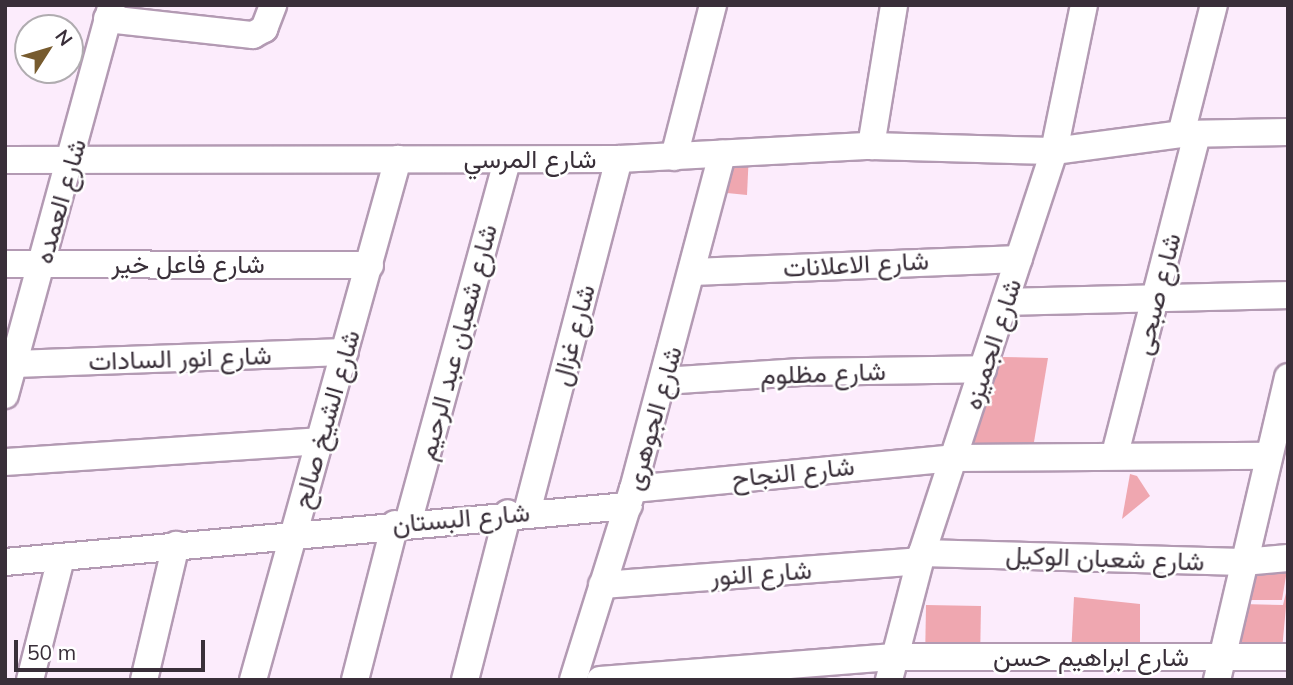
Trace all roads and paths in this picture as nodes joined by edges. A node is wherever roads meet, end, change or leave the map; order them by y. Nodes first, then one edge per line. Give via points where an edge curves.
1 (273, 5) edge
2 (713, 5) edge
3 (894, 5) edge
4 (1084, 5) edge
5 (1214, 5) edge
6 (109, 12) edge
7 (1288, 132) edge
8 (1189, 134) junction
9 (871, 146) junction
10 (1054, 151) junction
11 (722, 154) junction
12 (674, 157) junction
13 (73, 159) junction
14 (398, 159) junction
15 (619, 159) junction
16 (5, 160) edge
17 (507, 160) junction
18 (1019, 259) junction
19 (5, 264) edge
20 (43, 264) junction
21 (370, 265) junction
22 (693, 272) junction
23 (1157, 295) junction
24 (1288, 295) edge
25 (1005, 302) junction
26 (14, 335) edge
27 (345, 352) junction
28 (14, 364) junction
29 (983, 369) junction
30 (1288, 377) edge
31 (663, 381) junction
32 (5, 395) edge
33 (320, 441) junction
34 (1115, 454) junction
35 (954, 458) junction
36 (5, 462) edge
37 (1274, 468) edge
38 (631, 497) junction
39 (517, 513) junction
40 (401, 523) junction
41 (294, 533) junction
42 (176, 545) junction
43 (921, 557) junction
44 (61, 558) junction
45 (1288, 558) edge
46 (5, 562) edge
47 (1243, 562) junction
48 (602, 585) junction
49 (1288, 657) edge
50 (891, 668) edge
51 (1220, 668) edge
52 (30, 680) edge
53 (144, 680) edge
54 (253, 680) edge
55 (355, 680) edge
56 (465, 680) edge
57 (573, 680) edge
58 (600, 680) edge

1 - 6 street via 264,29 253,35
2 - 12 street
3 - 9 street
4 - 10 street, شارع الجميزه
5 - 8 street, شارع صبحى
6 - 13 street, شارع العمده
7 - 8 street, شارع المرسي
8 - 10 street, شارع المرسي
8 - 23 street, شارع صبحى
9 - 10 street, شارع المرسي
9 - 11 street, شارع المرسي
10 - 18 street, شارع الجميزه
11 - 12 street, شارع المرسي
11 - 22 street, شارع الجوهرى
12 - 15 street, شارع المرسي
13 - 14 street, شارع المرسي
13 - 16 street, شارع المرسي
13 - 20 street, شارع العمده
14 - 17 street, شارع المرسي
14 - 21 street, شارع الشيخ صالح
15 - 17 street, شارع المرسي
15 - 39 street, شارع غزال
17 - 40 street, شارع شعبان عبد الرحيم
18 - 22 street, شارع الاعلانات
18 - 25 street, شارع الجميزه
19 - 20 street, شارع فاعل خير
20 - 21 street, شارع فاعل خير
20 - 26 street, شارع العمده
21 - 27 street, شارع الشيخ صالح
22 - 31 street, شارع الجوهرى
23 - 24 street
23 - 25 street
23 - 34 street, شارع صبحى
25 - 29 street, شارع الجميزه
26 - 28 street, شارع العمده
27 - 28 street, شارع انور السادات
27 - 33 street, شارع الشيخ صالح
28 - 32 street, شارع العمده
29 - 31 street, شارع مظلوم via 801,372
29 - 35 street, شارع الجميزه
30 - 37 street
31 - 38 street, شارع الجوهرى
33 - 36 street
33 - 41 street, شارع الشيخ صالح
34 - 35 street, شارع النجاح
34 - 37 street, شارع النجاح
35 - 38 street, شارع النجاح
35 - 43 street, شارع الجميزه
37 - 47 street
38 - 39 street, شارع البستان
38 - 48 street, شارع الجوهرى
39 - 40 street, شارع البستان
39 - 56 street, شارع غزال
40 - 41 street, شارع البستان
40 - 55 street, شارع شعبان عبد الرحيم
41 - 42 street, شارع البستان
41 - 54 street, شارع الشيخ صالح
42 - 44 street, شارع البستان
42 - 53 street
43 - 47 street, شارع شعبان الوكيل
43 - 48 street, شارع النور
43 - 50 street, شارع الجميزه
44 - 46 street, شارع البستان
44 - 52 street
45 - 47 street, شارع شعبان الوكيل
47 - 51 street
48 - 57 street, شارع الجوهرى
49 - 51 street, شارع ابراهيم حسن
50 - 51 street, شارع ابراهيم حسن
50 - 58 street, شارع ابراهيم حسن

